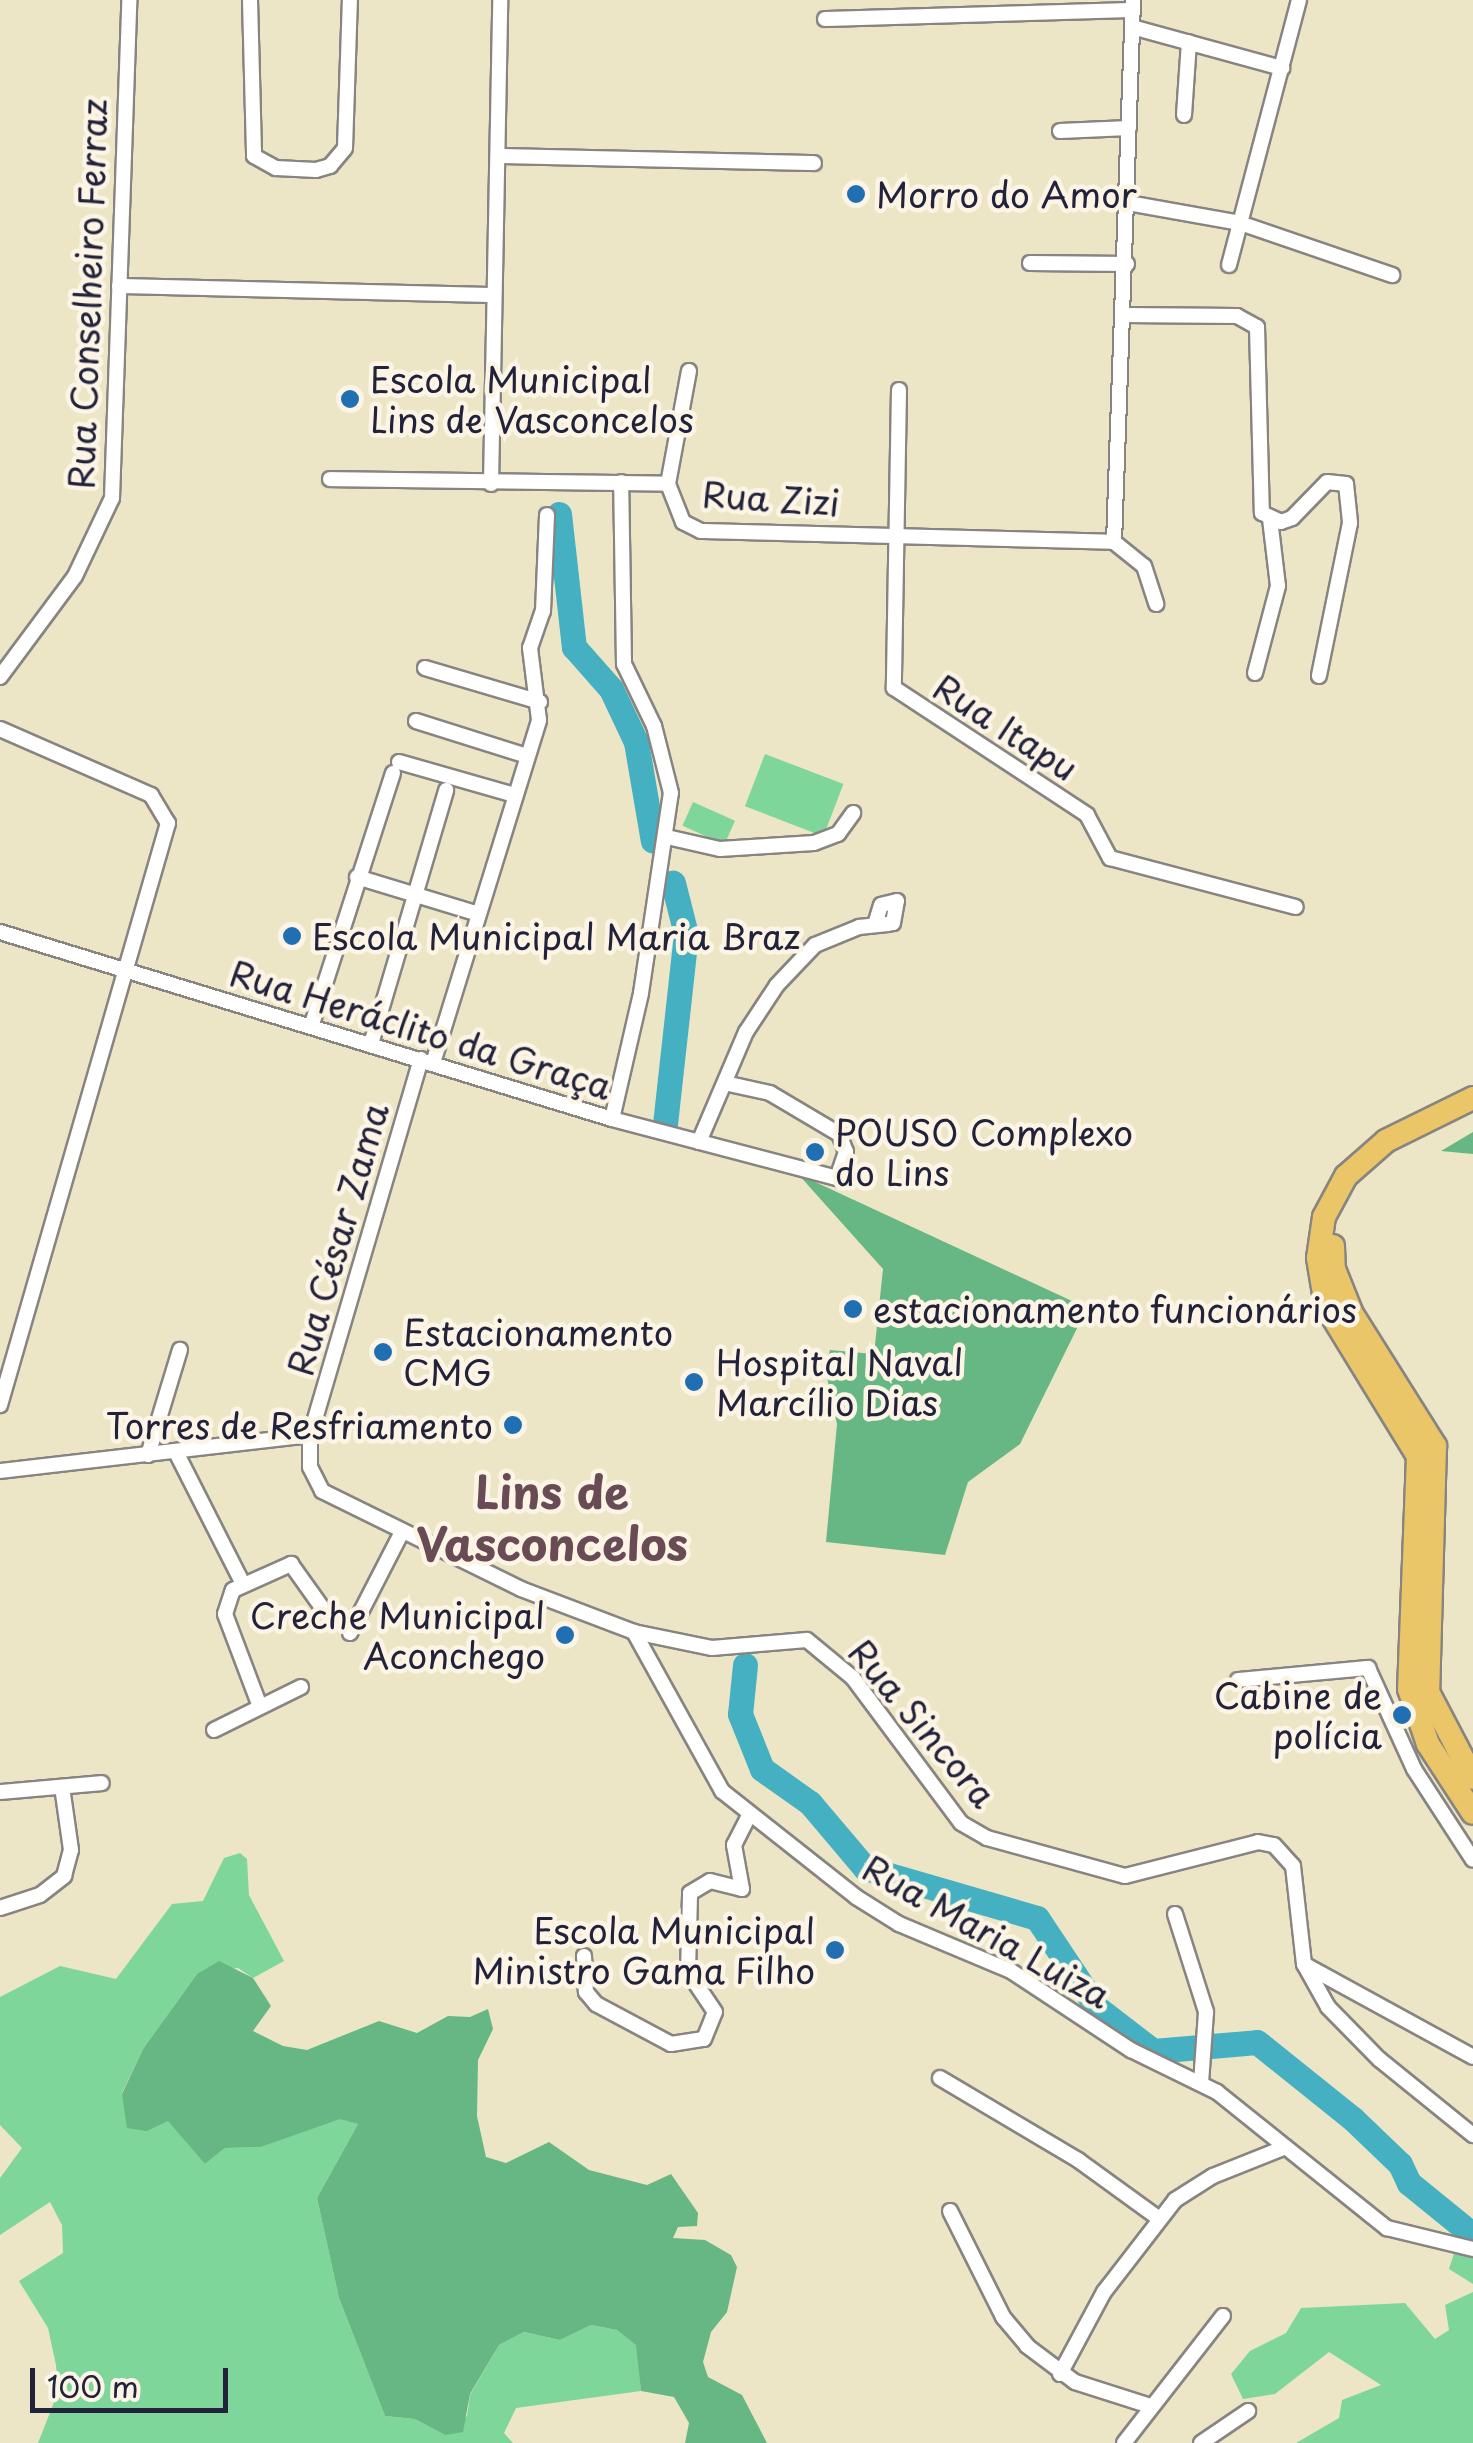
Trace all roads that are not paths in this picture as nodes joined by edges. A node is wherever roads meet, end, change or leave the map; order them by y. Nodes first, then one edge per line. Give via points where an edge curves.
1 (129, 0) edge
2 (250, 0) edge
3 (350, 0) edge
4 (500, 0) edge
5 (1299, 0) edge
6 (1132, 5) edge
7 (825, 19) dead end
8 (1132, 27) junction
9 (1189, 42) junction
10 (1282, 68) junction
11 (1184, 115) dead end
12 (1129, 128) junction
13 (1060, 132) dead end
14 (498, 156) junction
15 (814, 163) dead end
16 (1128, 202) junction
17 (1240, 223) junction
18 (1030, 263) dead end
19 (1127, 264) junction
20 (1229, 265) dead end
21 (1392, 275) dead end
22 (119, 286) junction
23 (493, 296) junction
24 (1124, 315) junction
25 (689, 371) dead end
26 (899, 390) dead end
27 (330, 479) dead end
28 (621, 482) junction
29 (491, 484) junction
30 (668, 484) junction
31 (547, 515) dead end
32 (1270, 519) junction
33 (898, 534) junction
34 (1114, 542) junction
35 (1156, 604) dead end
36 (425, 668) dead end
37 (1255, 673) dead end
38 (1319, 676) dead end
39 (0, 677) edge
40 (540, 702) junction
41 (416, 721) dead end
42 (0, 729) edge
43 (528, 756) junction
44 (446, 790) dead end
45 (515, 795) junction
46 (853, 812) dead end
47 (667, 837) junction
48 (357, 876) junction
49 (415, 896) junction
50 (1296, 907) dead end
51 (480, 914) junction
52 (875, 925) dead end
53 (0, 932) edge
54 (126, 972) junction
55 (311, 1027) junction
56 (371, 1044) junction
57 (427, 1061) junction
58 (725, 1082) junction
59 (1473, 1098) edge
60 (1473, 1113) edge
61 (612, 1119) junction
62 (699, 1142) junction
63 (180, 1350) dead end
64 (0, 1405) edge
65 (310, 1435) junction
66 (176, 1452) junction
67 (148, 1454) junction
68 (0, 1471) edge
69 (402, 1532) junction
70 (242, 1582) junction
71 (320, 1606) dead end
72 (634, 1632) junction
73 (350, 1633) dead end
74 (1238, 1680) dead end
75 (301, 1686) dead end
76 (258, 1704) junction
77 (214, 1730) dead end
78 (1473, 1778) edge
79 (102, 1783) dead end
80 (62, 1787) junction
81 (0, 1792) edge
82 (1473, 1812) edge
83 (749, 1816) junction
84 (1473, 1860) edge
85 (0, 1908) edge
86 (1174, 1914) dead end
87 (584, 1956) dead end
88 (1304, 1964) junction
89 (1473, 2057) edge
90 (940, 2078) dead end
91 (1201, 2083) junction
92 (1473, 2135) edge
93 (1283, 2148) junction
94 (950, 2211) dead end
95 (1158, 2218) junction
96 (1473, 2249) edge
97 (1223, 2316) dead end
98 (1060, 2374) junction
99 (1150, 2406) junction
100 (1248, 2412) dead end
101 (1124, 2443) edge
102 (1201, 2443) edge

1 - 22 street, Rua Conselheiro Ferraz
2 - 3 street via 254,156 276,168 316,170 330,166 345,148
4 - 14 street
5 - 10 street
6 - 7 street
6 - 8 street
8 - 9 street
8 - 12 street
9 - 10 street
9 - 11 street
10 - 17 street
12 - 13 street
12 - 16 street
14 - 15 street
14 - 23 street
16 - 17 street
16 - 19 street
17 - 20 street
17 - 21 street
18 - 19 street
19 - 24 street
22 - 23 street
22 - 39 street, Rua Conselheiro Ferraz via 112,498 75,576
23 - 29 street
24 - 32 street via 1238,316 1257,327 1258,502
24 - 34 street
25 - 30 street
26 - 33 street
27 - 29 street, Rua Zizi
28 - 29 street, Rua Zizi
28 - 30 street, Rua Zizi
28 - 47 street via 624,664 666,762
30 - 33 street, Rua Zizi via 683,522 702,531
31 - 40 street via 543,610 530,648
32 - 37 street via 1278,586
32 - 38 street via 1292,518 1327,482 1346,484 1350,523
33 - 34 street, Rua Zizi
33 - 50 street, Rua Itapu via 894,688 1088,815 1110,858
34 - 35 street via 1144,566
36 - 40 street
40 - 43 street, Rua César Zama
41 - 43 street
42 - 54 street via 124,780 163,807 166,844
43 - 45 street, Rua César Zama
44 - 49 street
45 - 48 street via 396,768
45 - 51 street, Rua César Zama
46 - 47 street via 838,834 814,843 720,849
47 - 61 street via 642,993
48 - 49 street
48 - 55 street
49 - 51 street
49 - 56 street
51 - 57 street, Rua César Zama
52 - 58 street via 841,932 795,964 756,1013
53 - 54 street, Rua Heráclito da Graça
54 - 55 street, Rua Heráclito da Graça
54 - 64 street
55 - 56 street, Rua Heráclito da Graça
56 - 57 street, Rua Heráclito da Graça
57 - 61 street, Rua Heráclito da Graça
57 - 65 street, Rua César Zama
58 - 62 street
58 - 62 street, Rua Heráclito da Graça via 791,1102 844,1139 839,1174 826,1178
59 - 82 main road via 1386,1141 1346,1176 1324,1217 1318,1258 1326,1306 1418,1456 1409,1689 1428,1744
60 - 78 main road via 1392,1152 1360,1180 1340,1215 1332,1251 1352,1314 1435,1446 1428,1692
61 - 62 street, Rua Heráclito da Graça
63 - 67 street
65 - 66 street
65 - 69 street via 310,1467 322,1490
66 - 67 street
66 - 70 street
67 - 68 street
69 - 72 street via 561,1607
69 - 73 street
70 - 71 street via 291,1564
70 - 76 street via 225,1614
72 - 83 street, Rua Maria Luiza via 722,1791
72 - 88 street, Rua Sincora via 712,1648 807,1640 853,1678 960,1823 1008,1846 1124,1876 1258,1842 1274,1845 1293,1866
74 - 84 street via 1368,1668 1414,1770
75 - 76 street
76 - 77 street
79 - 80 street
80 - 81 street
80 - 85 street via 71,1850 64,1876 40,1896
83 - 87 street via 734,1845 742,1890 710,1881 690,1893 688,1972 715,2012 704,2040 671,2044 596,2004 586,1992
83 - 91 street, Rua Maria Luiza via 888,1918 1012,1972 1131,2050
86 - 91 street via 1201,1986 1207,2036
88 - 89 street
88 - 92 street, Rua Sincora via 1348,2030
90 - 95 street via 1078,2160
91 - 93 street, Rua Maria Luiza
93 - 95 street via 1193,2186
93 - 96 street, Rua Maria Luiza via 1387,2228
94 - 98 street via 1003,2317
95 - 98 street via 1097,2303
97 - 99 street
98 - 99 street
99 - 101 street
100 - 102 street

